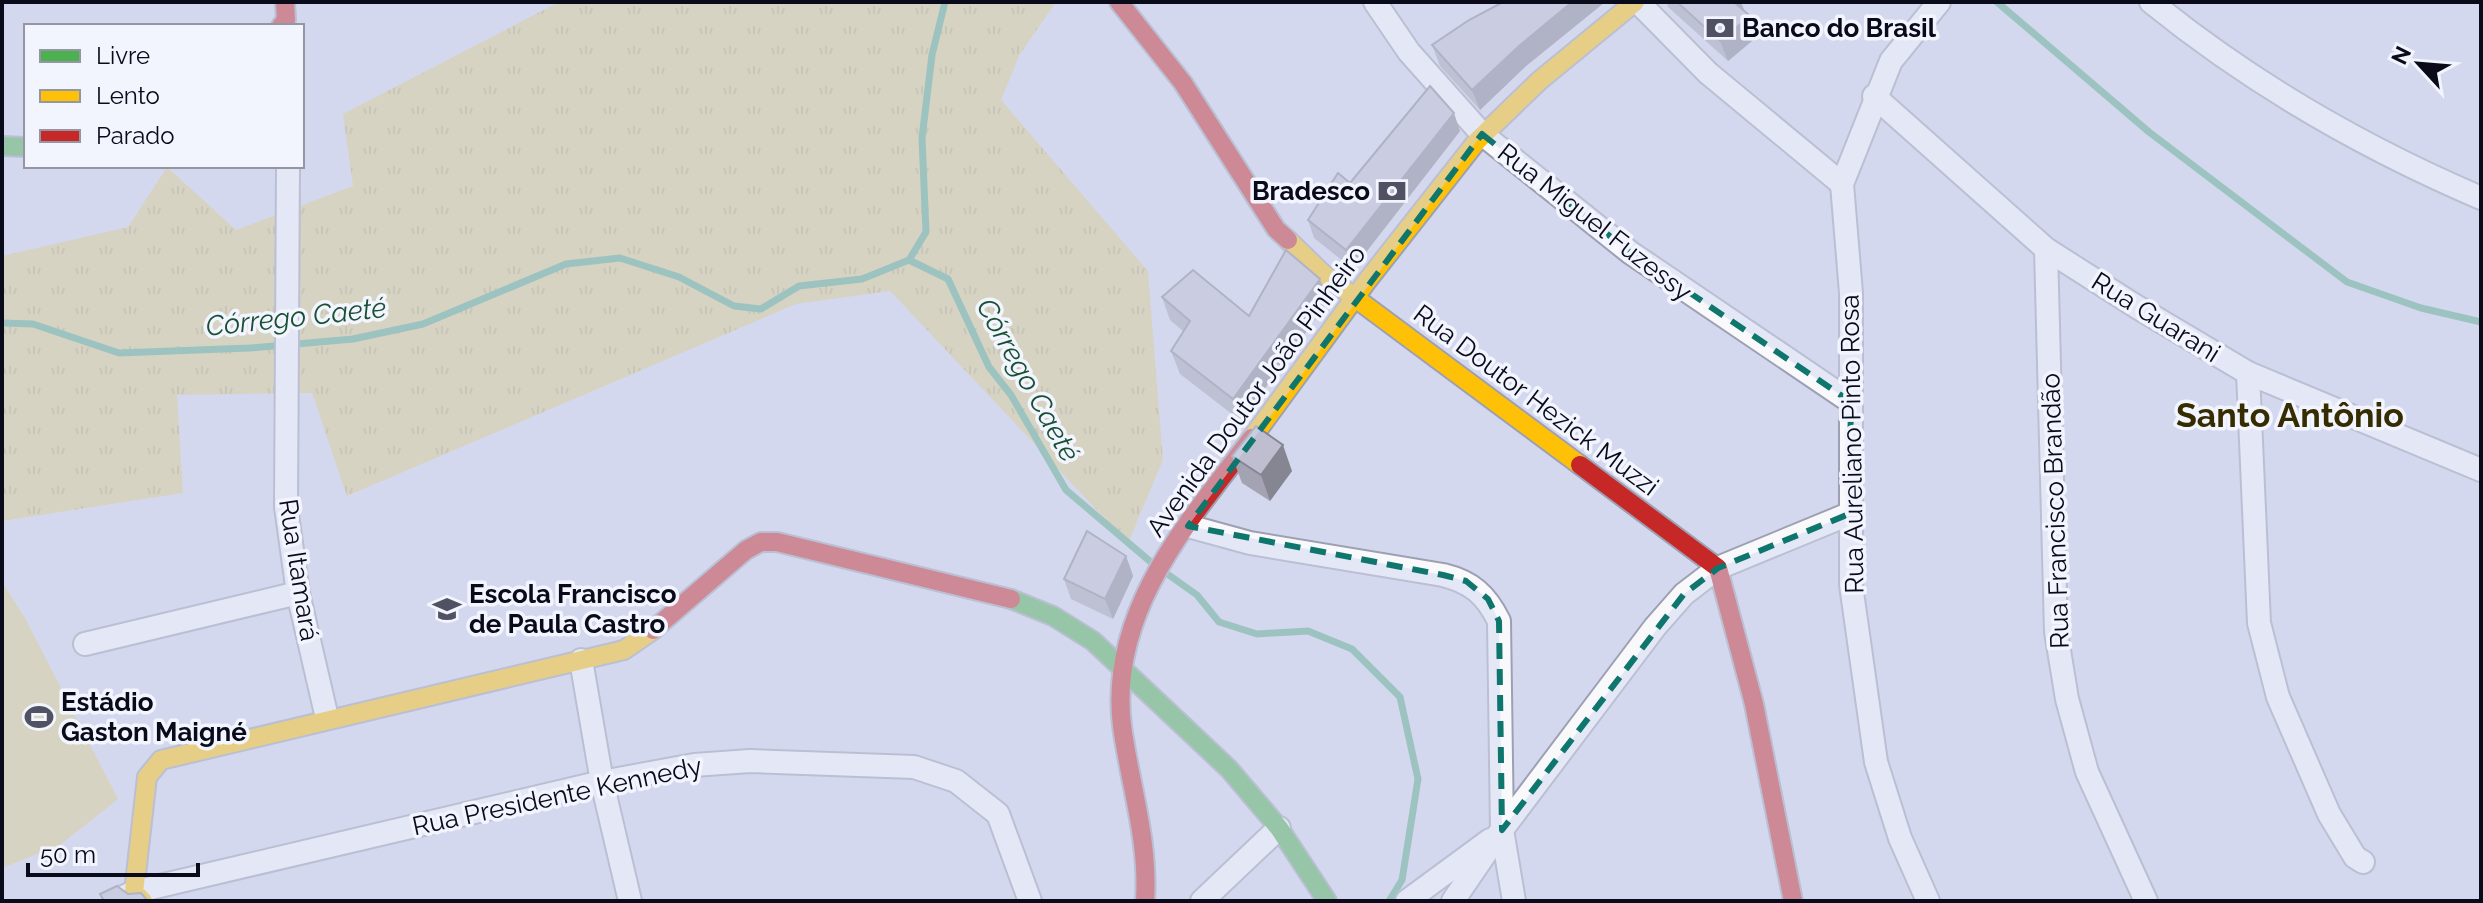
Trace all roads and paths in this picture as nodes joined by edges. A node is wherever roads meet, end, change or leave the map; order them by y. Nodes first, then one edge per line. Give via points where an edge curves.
1 (1119, 2) edge
2 (1375, 2) edge
3 (1637, 2) edge
4 (1939, 2) edge
5 (2151, 2) edge
6 (1874, 96) junction
7 (1482, 134) junction
8 (2, 146) edge
9 (24, 147) edge
10 (288, 168) edge
11 (1842, 184) junction
12 (2481, 198) edge
13 (2046, 249) junction
14 (1354, 297) junction
15 (2248, 373) junction
16 (1851, 402) junction
17 (2480, 469) edge
18 (2481, 492) edge
19 (1849, 514) junction
20 (1185, 530) junction
21 (1718, 568) junction
22 (298, 593) junction
23 (85, 644) dead end
24 (581, 660) junction
25 (1121, 668) junction
26 (327, 718) junction
27 (602, 782) junction
28 (1279, 828) junction
29 (1500, 833) junction
30 (2363, 862) dead end
31 (131, 898) edge
32 (630, 901) edge
33 (1030, 901) edge
34 (1145, 901) edge
35 (1202, 901) edge
36 (1327, 901) edge
37 (1407, 901) edge
38 (1453, 901) edge
39 (1514, 901) edge
40 (1793, 901) edge
41 (1928, 901) edge
42 (2146, 901) edge

1 - 14 street, Rua Doutor Hezick Muzzi via 1183,83 1276,229
2 - 7 street, Rua Miguel Fuzessy via 1409,52
3 - 7 street, Avenida Doutor João Pinheiro via 1527,89
3 - 11 street via 1708,73
4 - 6 street, Rua Aureliano Pinto Rosa via 1891,61
5 - 12 street via 2206,47 2314,117
6 - 11 street, Rua Aureliano Pinto Rosa
6 - 13 street, Rua Guarani
7 - 14 street, Avenida Doutor João Pinheiro
7 - 16 street, Rua Miguel Fuzessy via 1631,253
8 - 9 street
10 - 22 street, Rua Itamará via 286,507
11 - 16 street, Rua Aureliano Pinto Rosa via 1851,293
13 - 15 street, Rua Guarani
13 - 42 street, Rua Francisco Brandão via 2056,632 2087,772
14 - 20 street, Avenida Doutor João Pinheiro
14 - 21 street, Rua Doutor Hezick Muzzi
15 - 17 street, Rua Guarani
15 - 30 street via 2259,623 2278,697 2329,814
16 - 19 street, Rua Aureliano Pinto Rosa
17 - 18 street
19 - 21 street
19 - 41 street, Rua Aureliano Pinto Rosa via 1851,585 1876,762 1900,838
20 - 25 street, Avenida Doutor João Pinheiro via 1149,586
20 - 29 street via 1443,575 1466,581 1488,599 1499,621
21 - 29 street via 1684,594 1655,627
21 - 40 street via 1754,704
22 - 23 street
22 - 26 street, Rua Itamará
24 - 25 street via 638,643 746,550 777,542 999,594 1053,616 1093,641
24 - 26 street
24 - 27 street
25 - 28 street via 1229,769
25 - 34 street, Avenida Doutor João Pinheiro via 1126,748 1145,834
26 - 31 street via 153,766 144,792 142,846
27 - 31 street, Rua Presidente Kennedy
27 - 32 street
27 - 33 street, Rua Presidente Kennedy via 750,761 914,767 956,781 998,814
28 - 35 street
28 - 36 street
29 - 37 street
29 - 38 street
29 - 39 street

